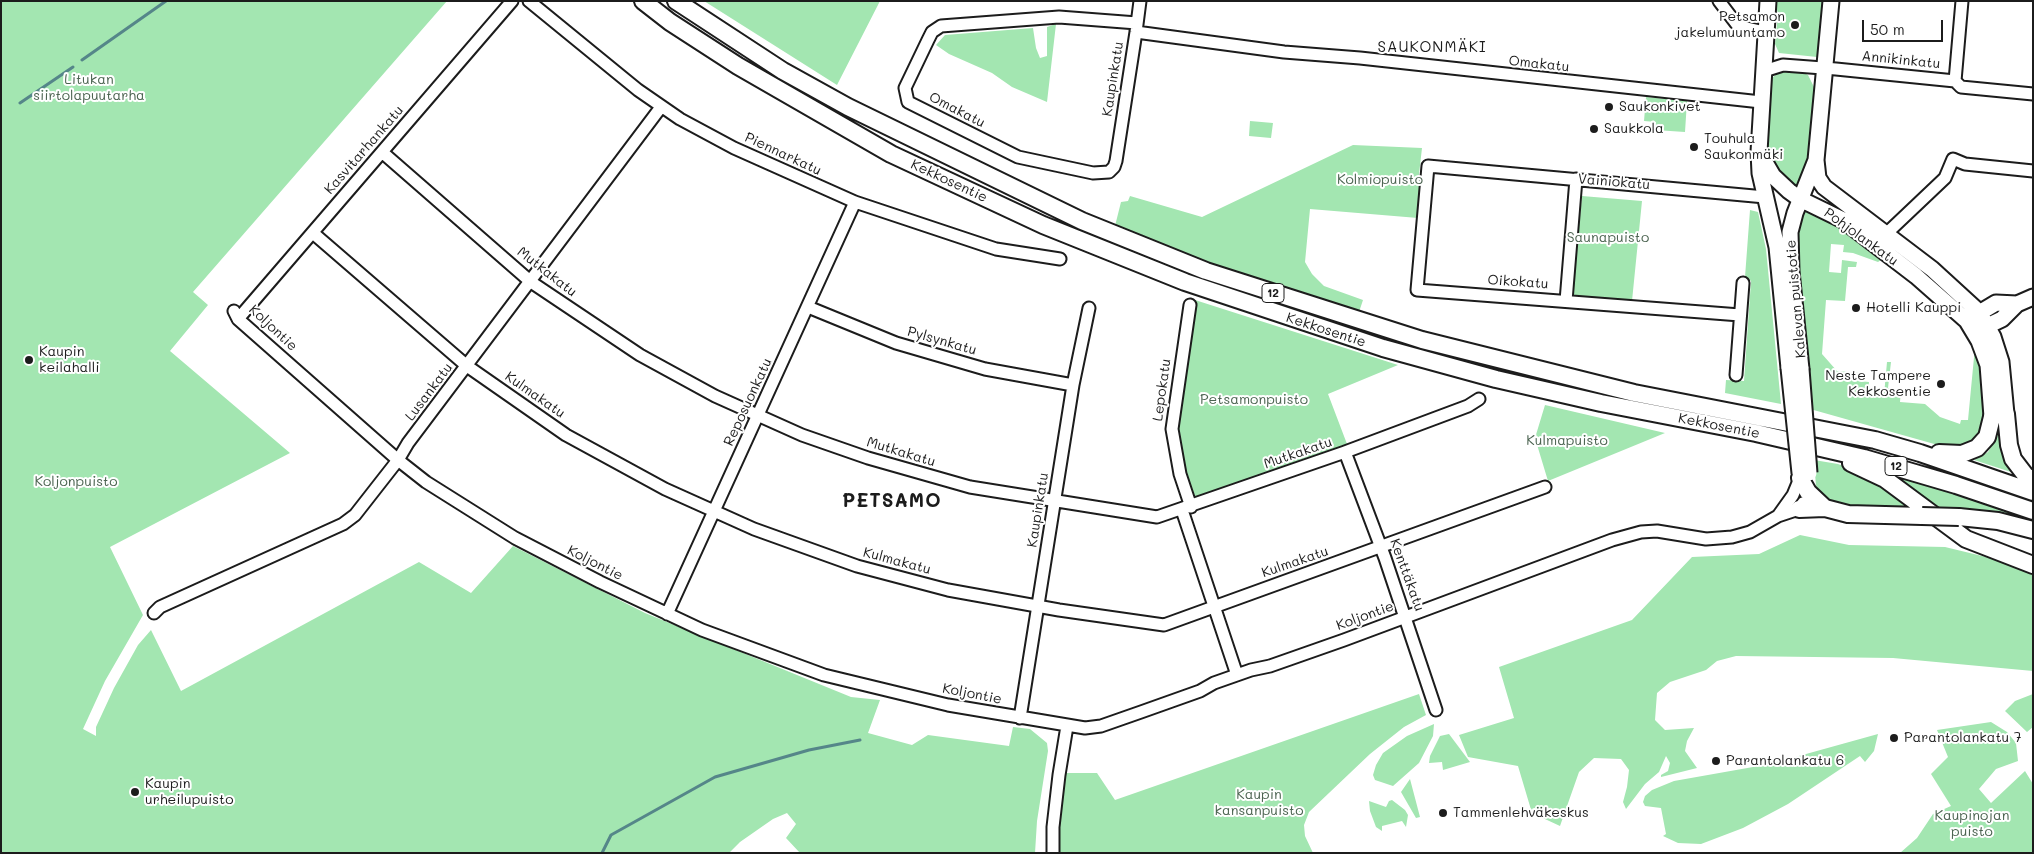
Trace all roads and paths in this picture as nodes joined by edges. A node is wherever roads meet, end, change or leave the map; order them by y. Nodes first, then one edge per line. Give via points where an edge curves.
1 (512, 1) edge
2 (529, 1) edge
3 (643, 1) edge
4 (676, 1) edge
5 (1140, 1) edge
6 (1719, 1) edge
7 (1768, 1) edge
8 (1831, 1) edge
9 (1962, 1) edge
10 (1136, 28) junction
11 (1765, 32) junction
12 (1824, 68) junction
13 (1764, 71) junction
14 (1955, 81) junction
15 (2033, 94) edge
16 (1761, 102) junction
17 (661, 107) junction
18 (382, 152) junction
19 (1759, 152) junction
20 (1816, 160) junction
21 (1116, 161) joint
22 (1428, 166) joint
23 (2033, 170) edge
24 (1576, 179) junction
25 (1765, 197) junction
26 (1800, 199) junction
27 (854, 202) junction
28 (313, 233) junction
29 (1886, 233) junction
30 (1060, 259) dead end
31 (531, 282) junction
32 (1743, 283) dead end
33 (2033, 297) edge
34 (1566, 301) junction
35 (1190, 305) dead end
36 (808, 307) junction
37 (1089, 308) dead end
38 (236, 315) joint
39 (1740, 315) junction
40 (1977, 323) junction
41 (467, 366) junction
42 (1795, 369) junction
43 (1736, 375) dead end
44 (1073, 385) junction
45 (1479, 399) dead end
46 (758, 416) junction
47 (1999, 416) junction
48 (1756, 433) junction
49 (1346, 452) junction
50 (1920, 453) junction
51 (398, 460) junction
52 (1803, 475) junction
53 (2033, 480) edge
54 (1545, 487) dead end
55 (1808, 492) junction
56 (2033, 492) edge
57 (1055, 502) junction
58 (1794, 504) junction
59 (1825, 508) junction
60 (1186, 509) junction
61 (714, 511) junction
62 (2033, 511) edge
63 (2033, 530) edge
64 (1381, 548) junction
65 (2033, 565) edge
66 (1038, 606) junction
67 (1215, 606) junction
68 (154, 613) dead end
69 (667, 614) junction
70 (1406, 617) junction
71 (1237, 675) junction
72 (1436, 710) dead end
73 (1020, 718) junction
74 (1067, 726) junction
75 (1053, 853) edge

1 - 18 street, Kasvitarhankatu
2 - 17 street, Piennarkatu via 602,63
3 - 48 highway, Kekkosentie / 12 via 738,66 891,154 1043,225 1135,263 1263,310 1496,379
4 - 50 highway, Kekkosentie / 12 via 783,71 848,107 1082,221 1206,271 1404,335 1572,378 1828,430
5 - 10 street, Kaupinkatu
6 - 11 street via 1738,26
7 - 11 main road, Kalevan puistotie
8 - 12 main road, Kalevan puistotie
9 - 14 street
10 - 16 street, Omakatu via 1284,52
10 - 21 street, Kaupinkatu
10 - 21 street, Omakatu via 1077,17 941,26 932,32 905,88 908,102 1018,157 1093,173 1109,172
11 - 13 main road, Kalevan puistotie
12 - 13 street, Annikinkatu via 1783,65
12 - 14 street, Annikinkatu
12 - 20 main road, Kalevan puistotie
13 - 16 main road, Kalevan puistotie
14 - 15 street, Annikinkatu via 1961,87
16 - 19 main road, Kalevan puistotie
17 - 27 street, Piennarkatu via 712,137
17 - 31 street, Lusankatu
18 - 28 street, Kasvitarhankatu
18 - 31 street, Mutkakatu
19 - 25 main road, Kalevan puistotie
19 - 26 main road, Pohjolankatu via 1773,176
20 - 26 main road, Kalevan puistotie
20 - 29 main road, Pohjolankatu via 1818,178 1824,187
22 - 24 street, Vainiokatu
22 - 34 street, Oikokatu via 1417,290
23 - 29 street via 1965,164 1953,159 1945,178
24 - 25 street, Vainiokatu
24 - 34 street
25 - 26 main road, Vainiokatu
25 - 42 main road, Kalevan puistotie via 1777,247
26 - 40 main road, Pohjolankatu via 1843,220
26 - 42 main road, Kalevan puistotie via 1790,232
27 - 30 street, Piennarkatu via 996,249
27 - 36 street, Reposuonkatu
28 - 38 street, Kasvitarhankatu
28 - 41 street, Kulmakatu
29 - 40 main road, Pohjolankatu via 1932,269
31 - 41 street, Lusankatu
31 - 46 street, Mutkakatu via 640,355
32 - 39 street
33 - 40 main road via 2018,304 2002,319
34 - 39 street, Oikokatu
35 - 60 street, Lepokatu via 1172,429
36 - 44 street, Pylsynkatu via 905,346 985,369
36 - 46 street, Reposuonkatu
37 - 44 street, Kaupinkatu
38 - 51 street, Koljontie
39 - 43 street
40 - 47 main road, Pohjolankatu via 1993,337 2001,362
41 - 51 street, Lusankatu
41 - 61 street, Kulmakatu via 566,434 667,490
42 - 52 main road, Kalevan puistotie, bridge
44 - 57 street, Kaupinkatu
45 - 49 street, Mutkakatu
46 - 57 street, Mutkakatu via 868,458 936,478
46 - 61 street, Reposuonkatu
47 - 50 highway via 1987,437 1973,451 1962,454
47 - 53 highway via 2013,459
48 - 62 highway, Kekkosentie / 12 via 1895,466
48 - 65 highway via 1856,465 1886,479 1966,539
49 - 60 street, Mutkakatu
49 - 64 street, Kenttäkatu
50 - 56 highway, Kekkosentie / 12
51 - 68 street, Lusankatu via 360,509 343,524 160,607
51 - 69 street, Koljontie via 515,538
52 - 55 highway
52 - 58 street
54 - 64 street, Kulmakatu
55 - 58 street
55 - 59 highway
57 - 60 street, Mutkakatu via 1157,517
57 - 66 street, Kaupinkatu
58 - 59 highway
58 - 70 street, Koljontie via 1750,532 1732,537 1706,538 1657,531 1631,535
59 - 63 highway, bridge via 1848,514 1998,521
60 - 67 street, Lepokatu
61 - 66 street, Kulmakatu via 857,566 948,590
61 - 69 street, Reposuonkatu
64 - 67 street, Kulmakatu
64 - 70 street, Kenttäkatu
66 - 67 street, Kulmakatu via 1158,626
66 - 73 street, Kaupinkatu
67 - 71 street, Lepokatu
69 - 73 street, Koljontie via 746,648 824,675 907,696
70 - 71 street, Koljontie
70 - 72 street, Kenttäkatu
71 - 74 street, Koljontie via 1101,726
73 - 74 street, Koljontie
74 - 75 street via 1053,827

